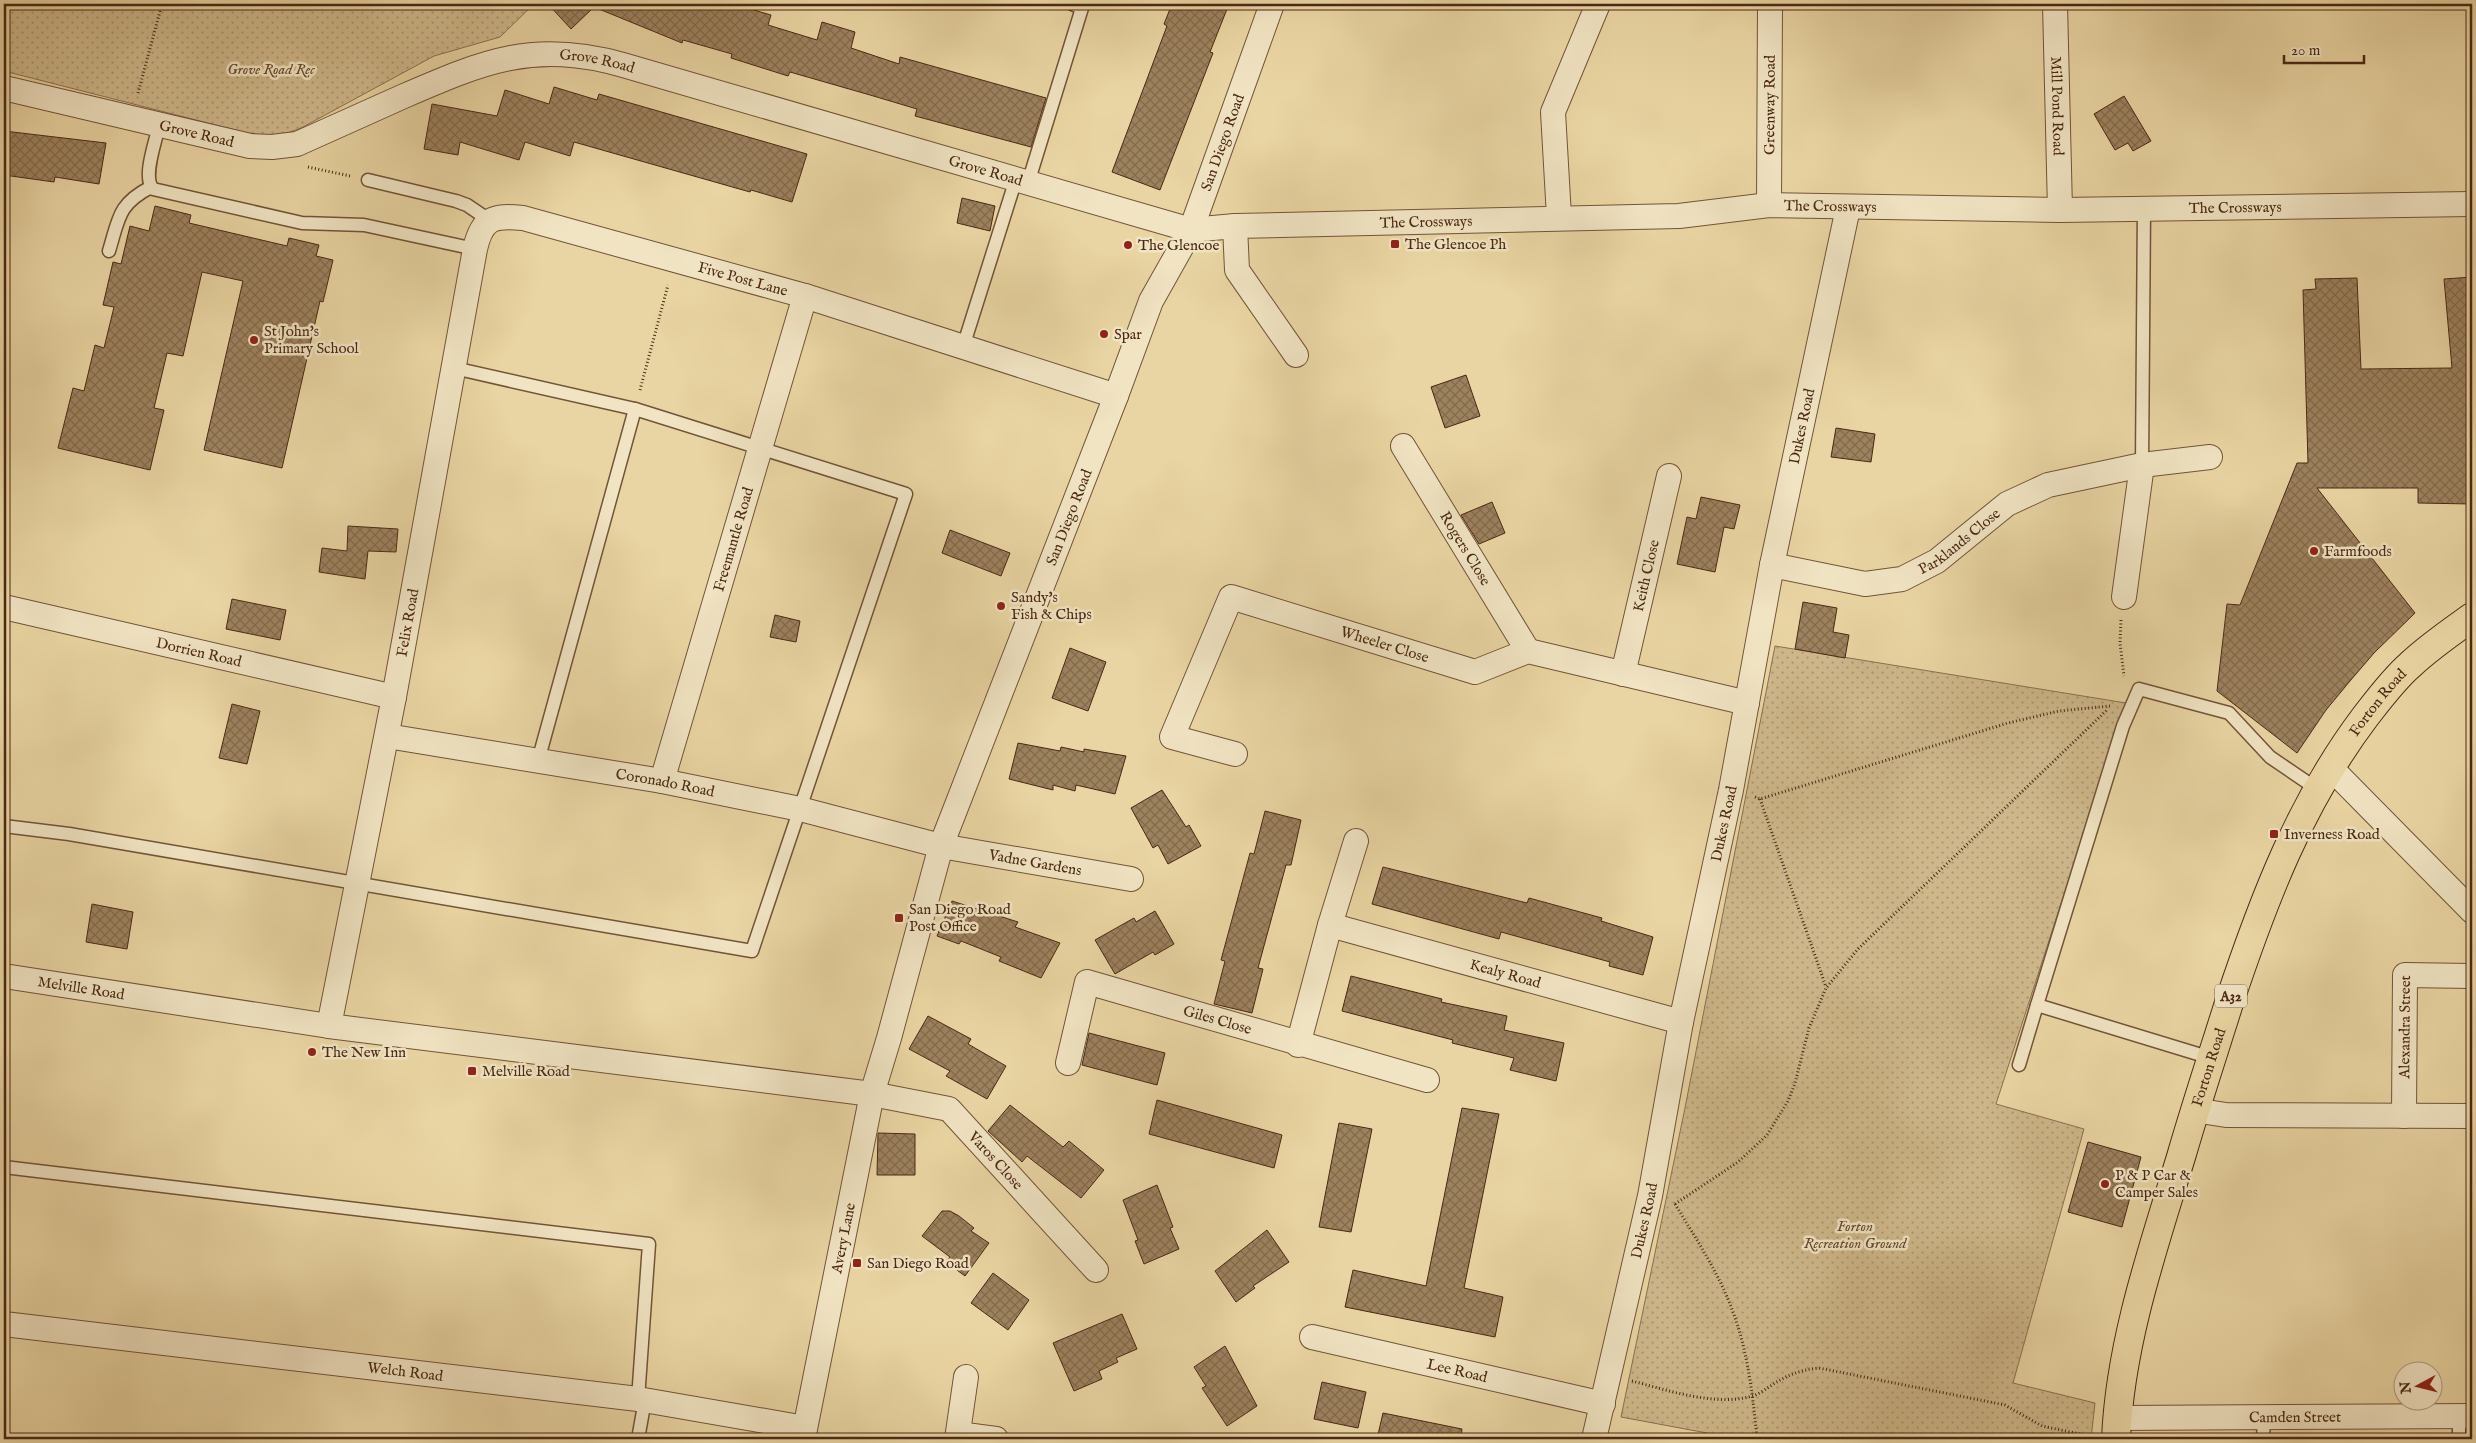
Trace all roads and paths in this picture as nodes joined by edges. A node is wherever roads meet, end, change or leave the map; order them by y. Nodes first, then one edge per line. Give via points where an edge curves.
1 (162, 4) edge
2 (1072, 4) edge
3 (1272, 4) edge
4 (1598, 4) edge
5 (1770, 4) edge
6 (2055, 4) edge
7 (4, 88) edge
8 (131, 118) junction
9 (159, 125) junction
10 (297, 144) junction
11 (368, 180) joint
12 (1022, 181) junction
13 (151, 187) junction
14 (2472, 204) edge
15 (1769, 205) junction
16 (1848, 208) junction
17 (2144, 208) junction
18 (2060, 210) junction
19 (1559, 217) junction
20 (489, 220) junction
21 (1235, 226) junction
22 (1191, 230) junction
23 (475, 249) junction
24 (110, 251) dead end
25 (675, 260) junction
26 (804, 296) junction
27 (963, 347) junction
28 (1296, 355) dead end
29 (454, 368) junction
30 (1116, 396) junction
31 (635, 409) junction
32 (1403, 446) dead end
33 (760, 448) junction
34 (2210, 457) dead end
35 (2142, 465) junction
36 (1669, 476) dead end
37 (1772, 565) junction
38 (2124, 597) joint
39 (4, 607) edge
40 (2472, 617) edge
41 (1528, 651) junction
42 (1624, 674) junction
43 (2123, 687) junction
44 (2139, 689) junction
45 (394, 697) junction
46 (1747, 703) junction
47 (2111, 706) junction
48 (387, 736) junction
49 (1234, 754) dead end
50 (538, 761) junction
51 (2323, 778) junction
52 (662, 781) junction
53 (1731, 790) junction
54 (1760, 799) junction
55 (800, 809) junction
56 (4, 826) edge
57 (1356, 841) dead end
58 (941, 846) junction
59 (1131, 879) dead end
60 (357, 884) junction
61 (2472, 911) edge
62 (1330, 925) junction
63 (4, 976) edge
64 (2472, 976) edge
65 (1826, 988) junction
66 (2038, 1006) junction
67 (1682, 1022) junction
68 (329, 1026) junction
69 (889, 1038) joint
70 (1298, 1045) junction
71 (2211, 1058) junction
72 (1068, 1063) dead end
73 (2019, 1065) dead end
74 (1427, 1080) dead end
75 (872, 1094) junction
76 (2194, 1110) junction
77 (2404, 1116) junction
78 (2472, 1116) edge
79 (4, 1166) edge
80 (1650, 1196) junction
81 (1675, 1204) junction
82 (1096, 1270) dead end
83 (4, 1324) edge
84 (1312, 1337) dead end
85 (1609, 1376) junction
86 (966, 1377) dead end
87 (1753, 1396) junction
88 (641, 1400) junction
89 (1603, 1404) junction
90 (2463, 1424) edge
91 (2264, 1428) edge
92 (2110, 1432) edge
93 (804, 1433) edge
94 (958, 1437) edge
95 (638, 1439) edge
96 (996, 1439) edge
97 (1594, 1439) edge
98 (1757, 1439) edge

1 - 8 path
2 - 12 lane via 1082,8
3 - 22 street, San Diego Road
4 - 19 street via 1553,112
5 - 15 street, Greenway Road
6 - 18 street, Mill Pond Road
7 - 8 street, Grove Road
8 - 9 street, Grove Road
9 - 10 street, Grove Road via 250,146 272,148
9 - 13 lane via 148,174
10 - 11 path via 308,167
10 - 12 street, Grove Road via 467,69 524,55 562,54 610,61
11 - 20 lane via 456,201
12 - 22 street, Grove Road
12 - 27 lane
13 - 23 lane via 164,193 302,223 364,225
13 - 24 lane via 135,195 121,212
14 - 17 street, The Crossways
15 - 16 street, The Crossways
15 - 19 street, The Crossways via 1679,216
16 - 18 street, The Crossways
16 - 37 street, Dukes Road
17 - 18 street, The Crossways
17 - 35 lane
19 - 21 street, The Crossways
20 - 23 street, Felix Road via 482,226
20 - 25 street, Five Post Lane via 510,216 523,218
21 - 22 street, The Crossways
21 - 28 street via 1237,270
22 - 30 street, San Diego Road via 1152,301
23 - 29 street, Felix Road
25 - 26 street, Five Post Lane
25 - 31 path
26 - 27 street, Five Post Lane
26 - 33 street, Freemantle Road
27 - 30 street, Five Post Lane
29 - 31 lane
29 - 45 street, Felix Road
30 - 58 street, San Diego Road
31 - 33 lane
31 - 50 lane
32 - 41 street, Rogers Close
33 - 52 street, Freemantle Road
33 - 55 lane via 906,494
34 - 35 street, Parklands Close
35 - 37 street, Parklands Close via 2048,485 2016,500 1937,561 1902,579 1865,584
35 - 38 street
36 - 42 street, Keith Close
37 - 46 street, Dukes Road
38 - 43 path via 2120,630
39 - 45 street, Dorrien Road
40 - 51 main road, Forton Road / A32 via 2400,675
41 - 42 street
41 - 49 street, Wheeler Close via 1475,672 1231,597 1172,737
42 - 46 street
43 - 44 path
43 - 47 path
44 - 51 lane via 2228,713 2270,757
44 - 66 lane via 2124,726
45 - 48 street, Felix Road
46 - 53 street, Dukes Road
47 - 54 path via 2059,711 2008,723
47 - 65 path via 1870,936
48 - 50 street, Coronado Road
48 - 60 street, Felix Road
50 - 52 street, Coronado Road
51 - 61 street
51 - 71 main road, Forton Road / A32 via 2261,909
52 - 55 street, Coronado Road
53 - 54 path
53 - 67 street, Dukes Road
54 - 65 path
55 - 58 street, Coronado Road
55 - 60 lane via 752,951
56 - 60 lane via 69,834
57 - 62 street
58 - 59 street, Vadne Gardens
58 - 69 street, San Diego Road
60 - 68 street, Felix Road
62 - 67 street, Kealy Road
62 - 70 street
63 - 68 street, Melville Road
64 - 77 street, Alexandra Street via 2405,975
65 - 81 path via 1809,1028 1795,1084 1778,1120 1752,1151
66 - 71 lane
66 - 73 lane
67 - 80 street, Dukes Road
68 - 75 street, Melville Road
69 - 75 street, Avery Lane
70 - 72 street, Giles Close via 1087,982
70 - 74 street, Giles Close
71 - 76 main road, Forton Road / A32
75 - 82 street, Varos Close via 950,1109
75 - 93 street, Avery Lane
76 - 77 street via 2226,1115
76 - 92 main road, Forton Road / A32 via 2136,1304
77 - 78 street
79 - 88 lane via 649,1244
80 - 81 path
80 - 85 street, Dukes Road
81 - 87 path via 1711,1264 1733,1311
83 - 88 street, Welch Road
84 - 89 street, Lee Road
85 - 87 path via 1694,1396
85 - 89 street, Dukes Road
86 - 94 street
87 - 92 path via 1786,1376 1818,1368 2005,1405 2042,1426
87 - 98 path
88 - 93 street, Welch Road
88 - 95 lane
89 - 97 street, Dukes Road
90 - 91 street, Camden Street
91 - 92 street, Camden Street
94 - 96 street

